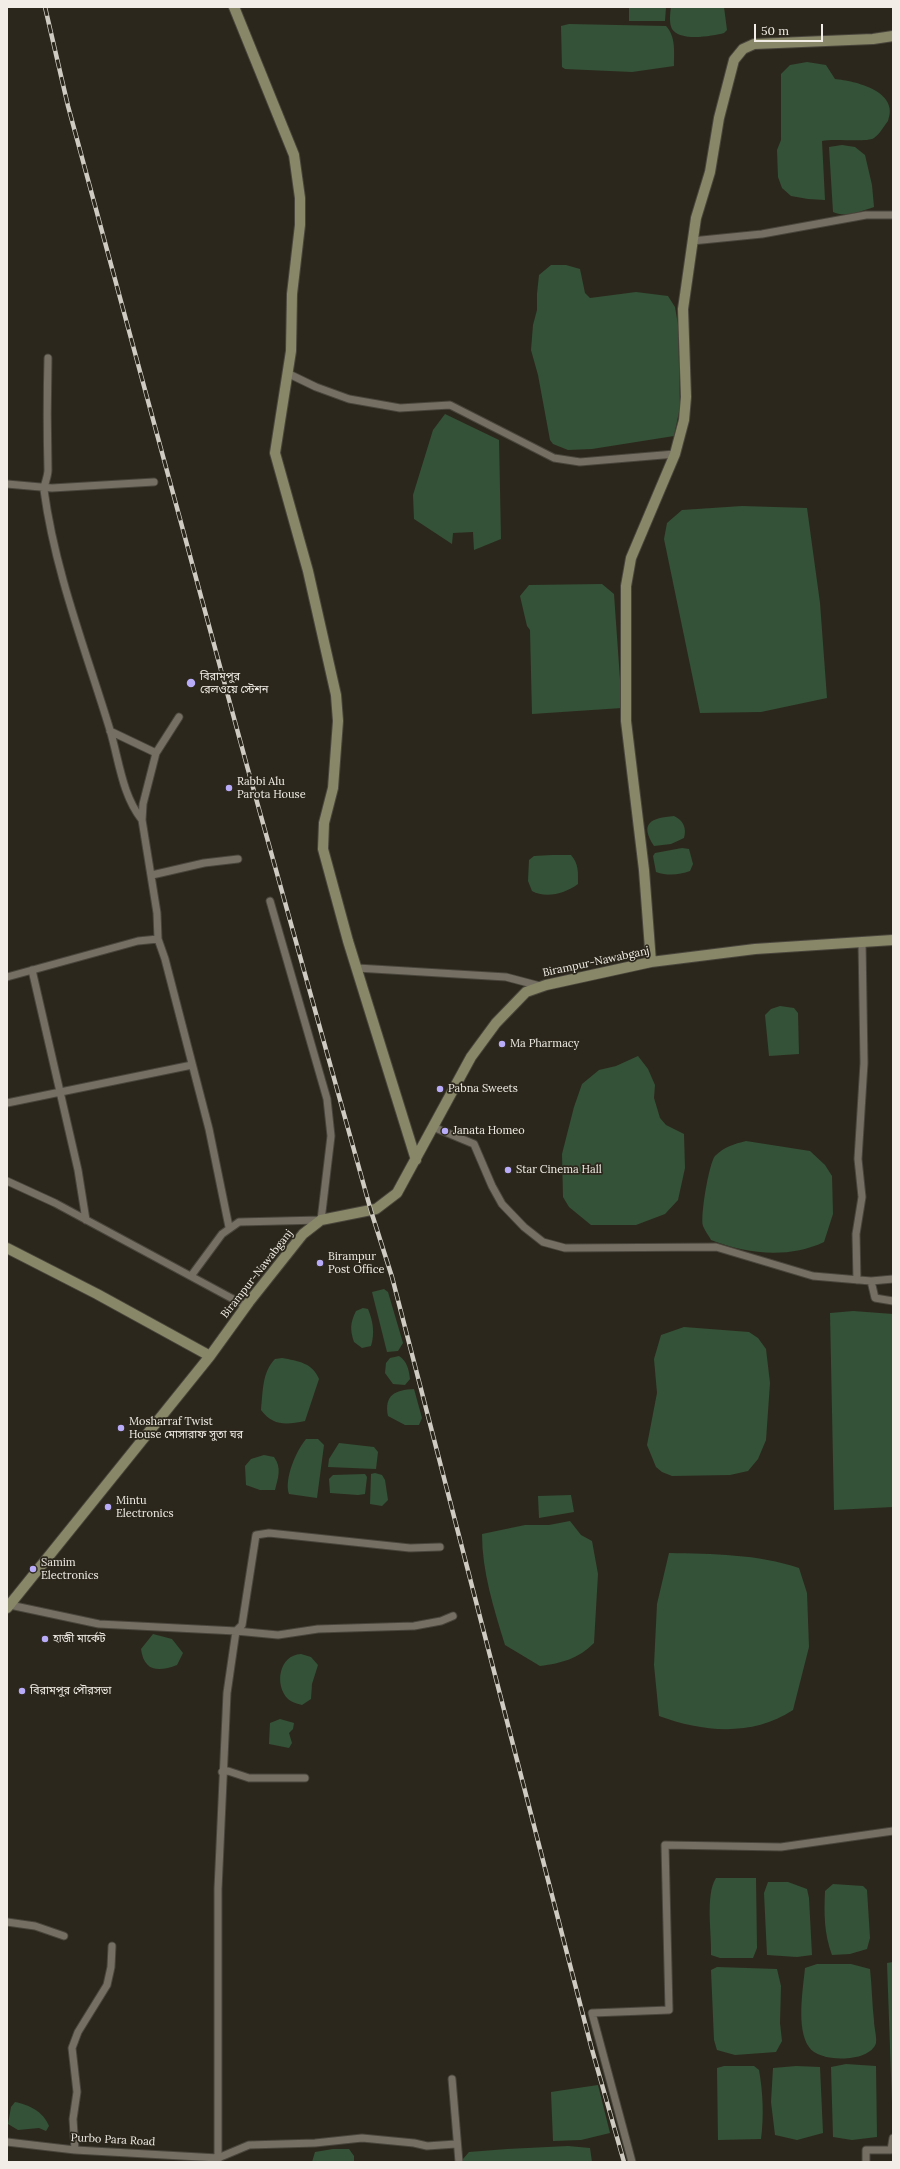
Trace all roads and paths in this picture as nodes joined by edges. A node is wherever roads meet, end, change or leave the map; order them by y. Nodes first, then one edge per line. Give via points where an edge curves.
1 (234, 7) edge
2 (893, 36) edge
3 (893, 215) edge
4 (692, 240) junction
5 (48, 358) dead end
6 (287, 373) junction
7 (675, 454) junction
8 (154, 482) dead end
9 (7, 484) edge
10 (44, 488) junction
11 (179, 717) dead end
12 (110, 732) junction
13 (156, 752) junction
14 (142, 820) junction
15 (238, 859) dead end
16 (152, 875) junction
17 (270, 901) dead end
18 (158, 939) junction
19 (893, 940) edge
20 (862, 942) junction
21 (651, 962) junction
22 (357, 968) junction
23 (32, 970) junction
24 (7, 977) edge
25 (540, 986) junction
26 (192, 1065) junction
27 (59, 1092) junction
28 (7, 1103) edge
29 (434, 1127) junction
30 (416, 1160) junction
31 (7, 1181) edge
32 (86, 1220) junction
33 (321, 1220) junction
34 (229, 1227) junction
35 (7, 1248) edge
36 (191, 1276) junction
37 (893, 1279) edge
38 (857, 1280) junction
39 (871, 1281) junction
40 (893, 1301) edge
41 (246, 1306) junction
42 (210, 1356) junction
43 (440, 1547) dead end
44 (8, 1607) edge
45 (453, 1616) dead end
46 (236, 1631) junction
47 (222, 1772) junction
48 (304, 1778) dead end
49 (893, 1832) edge
50 (7, 1922) edge
51 (64, 1936) dead end
52 (112, 1946) dead end
53 (452, 2079) dead end
54 (893, 2138) edge
55 (7, 2142) edge
56 (456, 2144) junction
57 (75, 2150) junction
58 (218, 2160) edge
59 (459, 2162) edge
60 (632, 2162) edge
61 (866, 2162) edge

1 - 6 street via 294,154 296,167 300,225 293,281 291,351
2 - 4 street via 754,44 743,49 734,60 726,86 710,172
3 - 4 street via 866,215 762,234
4 - 7 street via 683,309 686,397 684,420
5 - 10 street via 48,474
6 - 7 street via 349,399 400,408 450,405 554,458 580,462
6 - 22 street via 276,452 308,570 336,695 338,721 333,780 324,823 323,849
7 - 21 street via 631,558 626,586 626,722 644,870
8 - 10 street
9 - 10 street
10 - 12 street via 50,530
11 - 13 street
12 - 13 street
12 - 14 street via 132,807
13 - 14 street via 143,804
14 - 16 street
15 - 16 street via 204,863
16 - 18 street
17 - 33 street via 327,1099 331,1142
18 - 23 street via 138,941
18 - 26 street
19 - 20 street, Birampur-Nawabganj
20 - 21 street, Birampur-Nawabganj via 755,949
20 - 38 street via 864,1064 858,1159 862,1196 856,1234
21 - 25 street, Birampur-Nawabganj
22 - 25 street via 506,977
22 - 30 street
23 - 24 street
23 - 27 street
25 - 29 street, Birampur-Nawabganj via 526,992 496,1023 471,1057
26 - 27 street
26 - 34 street via 209,1129
27 - 28 street
27 - 32 street via 78,1170
29 - 30 street, Birampur-Nawabganj
29 - 38 street via 474,1144 502,1204 543,1242 566,1248 716,1247 813,1276
30 - 33 street, Birampur-Nawabganj via 397,1193 386,1203 370,1212
31 - 32 street
32 - 36 street
33 - 34 street via 239,1222
33 - 41 street, Birampur-Nawabganj via 303,1234
34 - 36 street
35 - 42 street
36 - 41 street
37 - 39 street
38 - 39 street
39 - 40 street via 875,1298
41 - 42 street, Birampur-Nawabganj
42 - 44 street, Birampur-Nawabganj
43 - 46 street via 410,1548 269,1533 256,1535 242,1625
44 - 46 street via 99,1624
45 - 46 street via 414,1626 318,1629 278,1635
46 - 47 street via 227,1693
47 - 48 street via 228,1771 249,1778
47 - 58 street via 218,1889
49 - 60 street via 781,1846 665,1845 669,2010 592,2013
50 - 51 street via 35,1926
52 - 57 street via 107,1985 78,2032 72,2048 77,2092 73,2119
53 - 56 street
54 - 61 street via 891,2150 866,2150
55 - 57 street, Purbo Para Road
56 - 58 street via 427,2146 362,2138 315,2143 249,2145
56 - 59 street
57 - 58 street, Purbo Para Road

